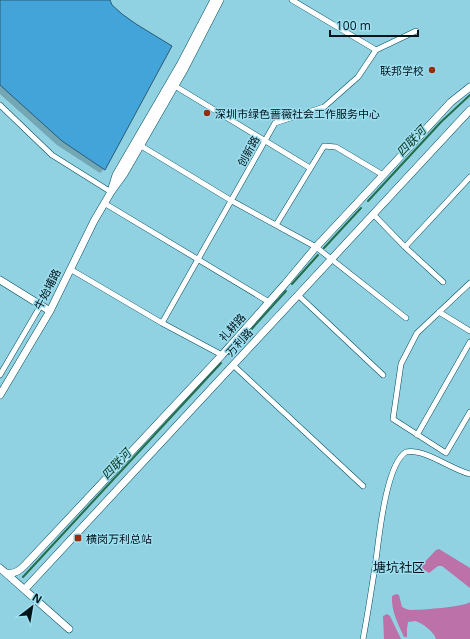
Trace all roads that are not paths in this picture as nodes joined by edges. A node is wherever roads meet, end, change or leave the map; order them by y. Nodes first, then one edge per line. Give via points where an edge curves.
1 (214, 0) edge
2 (220, 0) edge
3 (292, 0) edge
4 (416, 32) dead end
5 (376, 50) junction
6 (175, 86) junction
7 (470, 87) edge
8 (0, 105) edge
9 (470, 110) edge
10 (266, 140) junction
11 (138, 144) junction
12 (310, 168) junction
13 (383, 175) junction
14 (470, 177) edge
15 (111, 192) junction
16 (232, 201) junction
17 (104, 203) junction
18 (373, 214) junction
19 (276, 225) junction
20 (316, 247) junction
21 (405, 247) junction
22 (331, 259) junction
23 (198, 260) junction
24 (70, 269) junction
25 (0, 280) edge
26 (444, 282) dead end
27 (470, 283) edge
28 (298, 296) junction
29 (269, 302) junction
30 (41, 305) junction
31 (50, 311) junction
32 (439, 312) junction
33 (406, 318) dead end
34 (162, 323) junction
35 (470, 331) edge
36 (470, 342) edge
37 (222, 355) junction
38 (233, 365) junction
39 (0, 375) edge
40 (383, 375) dead end
41 (0, 395) edge
42 (470, 412) edge
43 (417, 435) junction
44 (470, 474) edge
45 (363, 486) dead end
46 (0, 568) edge
47 (7, 573) junction
48 (25, 589) junction
49 (69, 629) dead end
50 (363, 639) edge

1 - 11 street, 牛始埔路
2 - 6 street, 牛始埔路
3 - 5 street
4 - 5 street
5 - 10 street, 创新路 via 358,77 324,107 276,123
6 - 10 street
6 - 11 street, 牛始埔路
7 - 13 street, 礼耕路 via 451,102
8 - 15 street via 52,155
9 - 18 street, 万利路
10 - 12 street
10 - 16 street, 创新路
11 - 15 street, 牛始埔路 via 116,175
11 - 16 street
12 - 13 street via 324,146 336,147
12 - 19 street
13 - 20 street, 礼耕路
14 - 21 street
15 - 17 street, 牛始埔路
16 - 19 street
16 - 23 street, 创新路
17 - 23 street
17 - 24 street, 牛始埔路
18 - 21 street
18 - 22 street, 万利路
19 - 20 street
20 - 22 street
20 - 29 street, 礼耕路
21 - 26 street
22 - 28 street, 万利路
22 - 33 street
23 - 29 street
23 - 34 street, 创新路
24 - 31 street, 牛始埔路
24 - 34 street
25 - 30 street
27 - 32 street
28 - 38 street, 万利路
28 - 40 street
29 - 37 street, 礼耕路
30 - 31 street
30 - 39 street
31 - 41 street, 牛始埔路
32 - 35 street
32 - 43 street via 417,333 401,364 393,419
34 - 37 street
36 - 43 street
37 - 47 street, 礼耕路 via 26,564 19,571
38 - 45 street
38 - 48 street, 万利路
42 - 43 street via 446,453
44 - 50 street via 415,452 406,452 402,456 392,474 384,505
46 - 47 street
47 - 48 street
48 - 49 street

